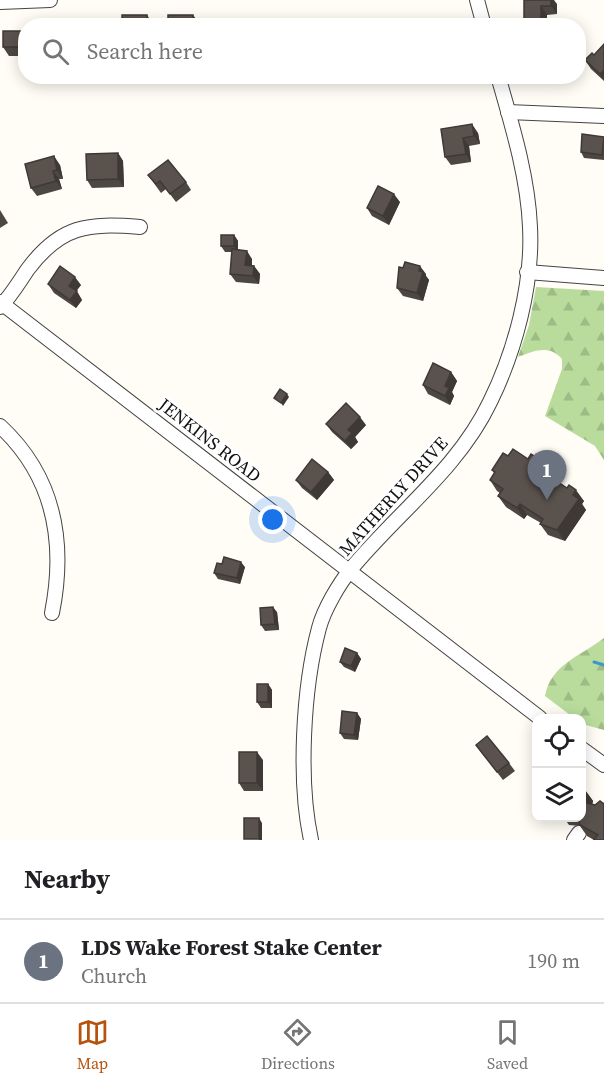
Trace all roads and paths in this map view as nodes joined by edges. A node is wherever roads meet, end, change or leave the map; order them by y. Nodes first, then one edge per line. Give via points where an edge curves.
1 (50, 0) edge
2 (477, 0) edge
3 (0, 2) edge
4 (482, 18) edge
5 (500, 84) edge
6 (508, 112) junction
7 (604, 116) edge
8 (140, 227) dead end
9 (527, 272) junction
10 (604, 278) edge
11 (1, 304) edge
12 (0, 426) edge
13 (350, 570) junction
14 (52, 614) dead end
15 (535, 714) edge
16 (586, 752) edge
17 (604, 765) edge
18 (311, 840) edge

1 - 3 street
2 - 4 street
5 - 6 street, MATHERLY DRIVE
6 - 7 street
6 - 9 street, MATHERLY DRIVE via 531,226
8 - 11 street via 89,225 63,235 39,255
9 - 10 street
9 - 13 street, MATHERLY DRIVE via 509,355 483,417 438,477
11 - 13 street, JENKINS ROAD
12 - 14 street via 20,445 40,478 53,513 59,563
13 - 15 street, JENKINS ROAD
13 - 18 street, MATHERLY DRIVE via 319,626 312,662 304,739
16 - 17 street

